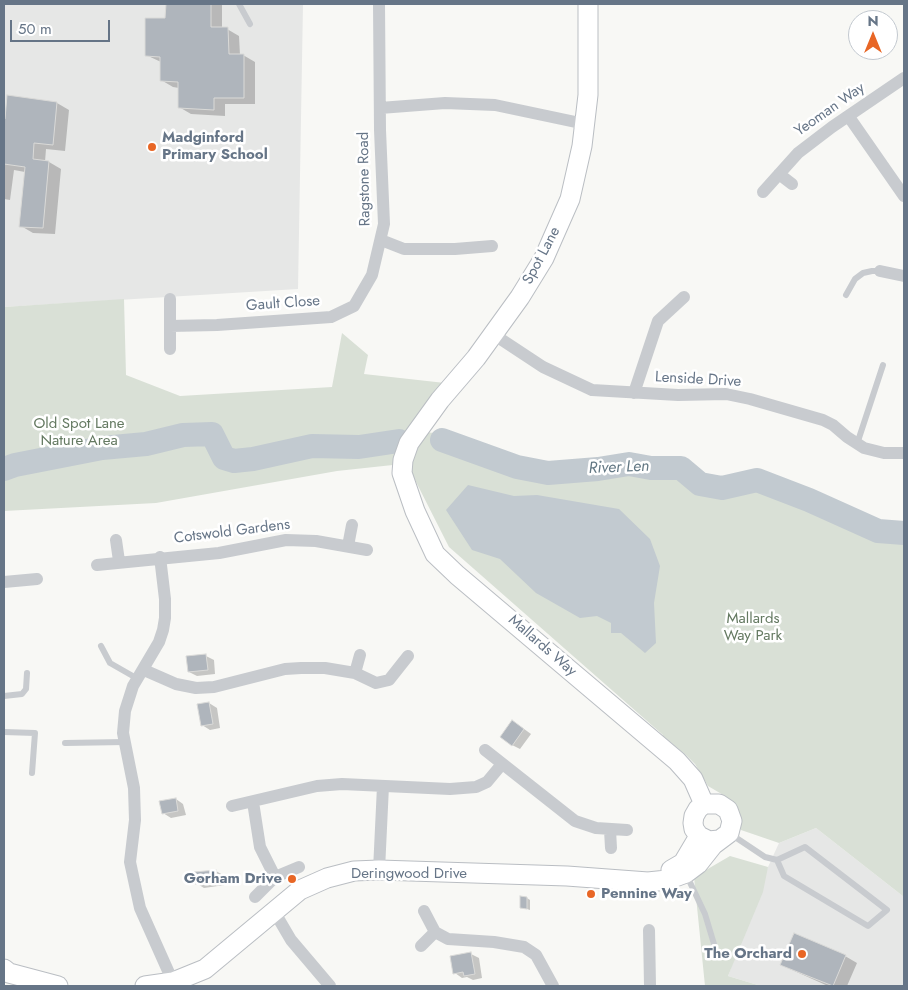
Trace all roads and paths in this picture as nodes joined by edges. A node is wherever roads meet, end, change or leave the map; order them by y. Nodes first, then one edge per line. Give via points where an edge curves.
1 (239, 4) edge
2 (379, 4) edge
3 (588, 4) edge
4 (250, 24) dead end
5 (904, 78) edge
6 (380, 108) junction
7 (849, 117) junction
8 (584, 124) junction
9 (779, 174) junction
10 (792, 184) dead end
11 (763, 192) dead end
12 (904, 196) edge
13 (381, 240) junction
14 (492, 246) dead end
15 (880, 272) joint
16 (904, 276) edge
17 (846, 294) dead end
18 (684, 297) dead end
19 (170, 300) dead end
20 (170, 326) junction
21 (493, 334) junction
22 (170, 349) dead end
23 (883, 365) dead end
24 (634, 393) junction
25 (857, 444) junction
26 (904, 453) edge
27 (402, 473) joint
28 (352, 526) dead end
29 (116, 540) dead end
30 (348, 546) junction
31 (366, 550) dead end
32 (160, 557) junction
33 (119, 561) junction
34 (97, 564) dead end
35 (37, 579) dead end
36 (4, 582) edge
37 (101, 646) dead end
38 (360, 655) dead end
39 (408, 656) dead end
40 (27, 673) dead end
41 (355, 673) junction
42 (141, 674) junction
43 (4, 696) edge
44 (4, 732) edge
45 (125, 742) junction
46 (65, 744) dead end
47 (484, 750) dead end
48 (502, 764) junction
49 (32, 773) dead end
50 (383, 786) junction
51 (253, 802) junction
52 (704, 804) junction
53 (232, 806) dead end
54 (610, 830) junction
55 (627, 830) dead end
56 (699, 836) junction
57 (724, 837) junction
58 (611, 848) dead end
59 (777, 860) junction
60 (299, 867) dead end
61 (380, 870) junction
62 (686, 873) junction
63 (275, 877) junction
64 (648, 882) junction
65 (255, 897) dead end
66 (274, 911) junction
67 (424, 911) dead end
68 (649, 930) dead end
69 (435, 932) junction
70 (421, 946) dead end
71 (713, 957) dead end
72 (4, 969) edge
73 (173, 982) junction
74 (58, 986) edge
75 (145, 986) edge
76 (330, 986) edge
77 (553, 986) edge
78 (650, 986) edge

1 - 4 lane
2 - 6 street, Ragstone Road
3 - 8 street, Spot Lane via 588,95
5 - 7 street, Yeoman Way
6 - 8 street via 445,103 495,104
6 - 13 street, Ragstone Road via 384,224
7 - 9 street, Yeoman Way via 798,153
7 - 12 street
8 - 21 street, Spot Lane via 570,199 558,227 544,258
9 - 10 street
9 - 11 street, Yeoman Way
13 - 14 street, Ragstone Road via 404,249
13 - 20 street, Gault Close via 372,275 354,306 331,316
15 - 16 street
15 - 17 lane via 862,273
18 - 24 street via 658,321
19 - 20 street
20 - 22 street
21 - 24 street, Lenside Drive via 543,367 592,390
21 - 27 street, Spot Lane via 409,443
23 - 25 lane
24 - 25 street, Lenside Drive via 726,394 750,399 823,420
25 - 26 street, Lenside Drive via 872,451
27 - 52 street, Mallards Way via 415,511 436,554 677,760 693,779
28 - 30 street
29 - 33 street
30 - 31 street, Cotswold Gardens
30 - 32 street, Cotswold Gardens via 286,540 219,552
32 - 33 street, Cotswold Gardens
32 - 42 street via 165,618 159,642
33 - 34 street, Cotswold Gardens
35 - 36 street
37 - 42 lane via 110,663
38 - 41 street
39 - 41 street via 389,680 376,683
40 - 43 lane via 26,689 22,694
41 - 42 street via 325,668 293,668 214,687 196,688
42 - 45 street via 133,686 125,711
44 - 49 lane via 35,733
45 - 46 lane
45 - 73 street via 134,788 135,820 130,862 140,908
47 - 48 street
48 - 50 street via 487,782 476,787
48 - 54 street via 575,821
50 - 51 street via 317,786
50 - 61 street
51 - 53 street
51 - 63 street via 260,847
52 - 56 street via 698,809 693,823
52 - 57 street via 718,804 728,810 732,821
54 - 55 street
54 - 58 street
56 - 57 street via 709,841
56 - 64 street via 683,863
57 - 59 lane
57 - 62 street, Deringwood Drive
59 - 59 lane via 805,847 886,910 868,926 784,876
60 - 63 street
61 - 64 street, Deringwood Drive
61 - 66 street, Deringwood Drive via 354,871 326,878 300,890
62 - 64 street, Deringwood Drive
62 - 71 lane via 705,914 714,944
63 - 65 street
66 - 73 street, Deringwood Drive via 205,969
66 - 76 street via 292,940
67 - 69 street
68 - 78 street
69 - 70 street
69 - 77 street via 448,939 524,948 536,955
72 - 74 street
73 - 75 street, Deringwood Drive

